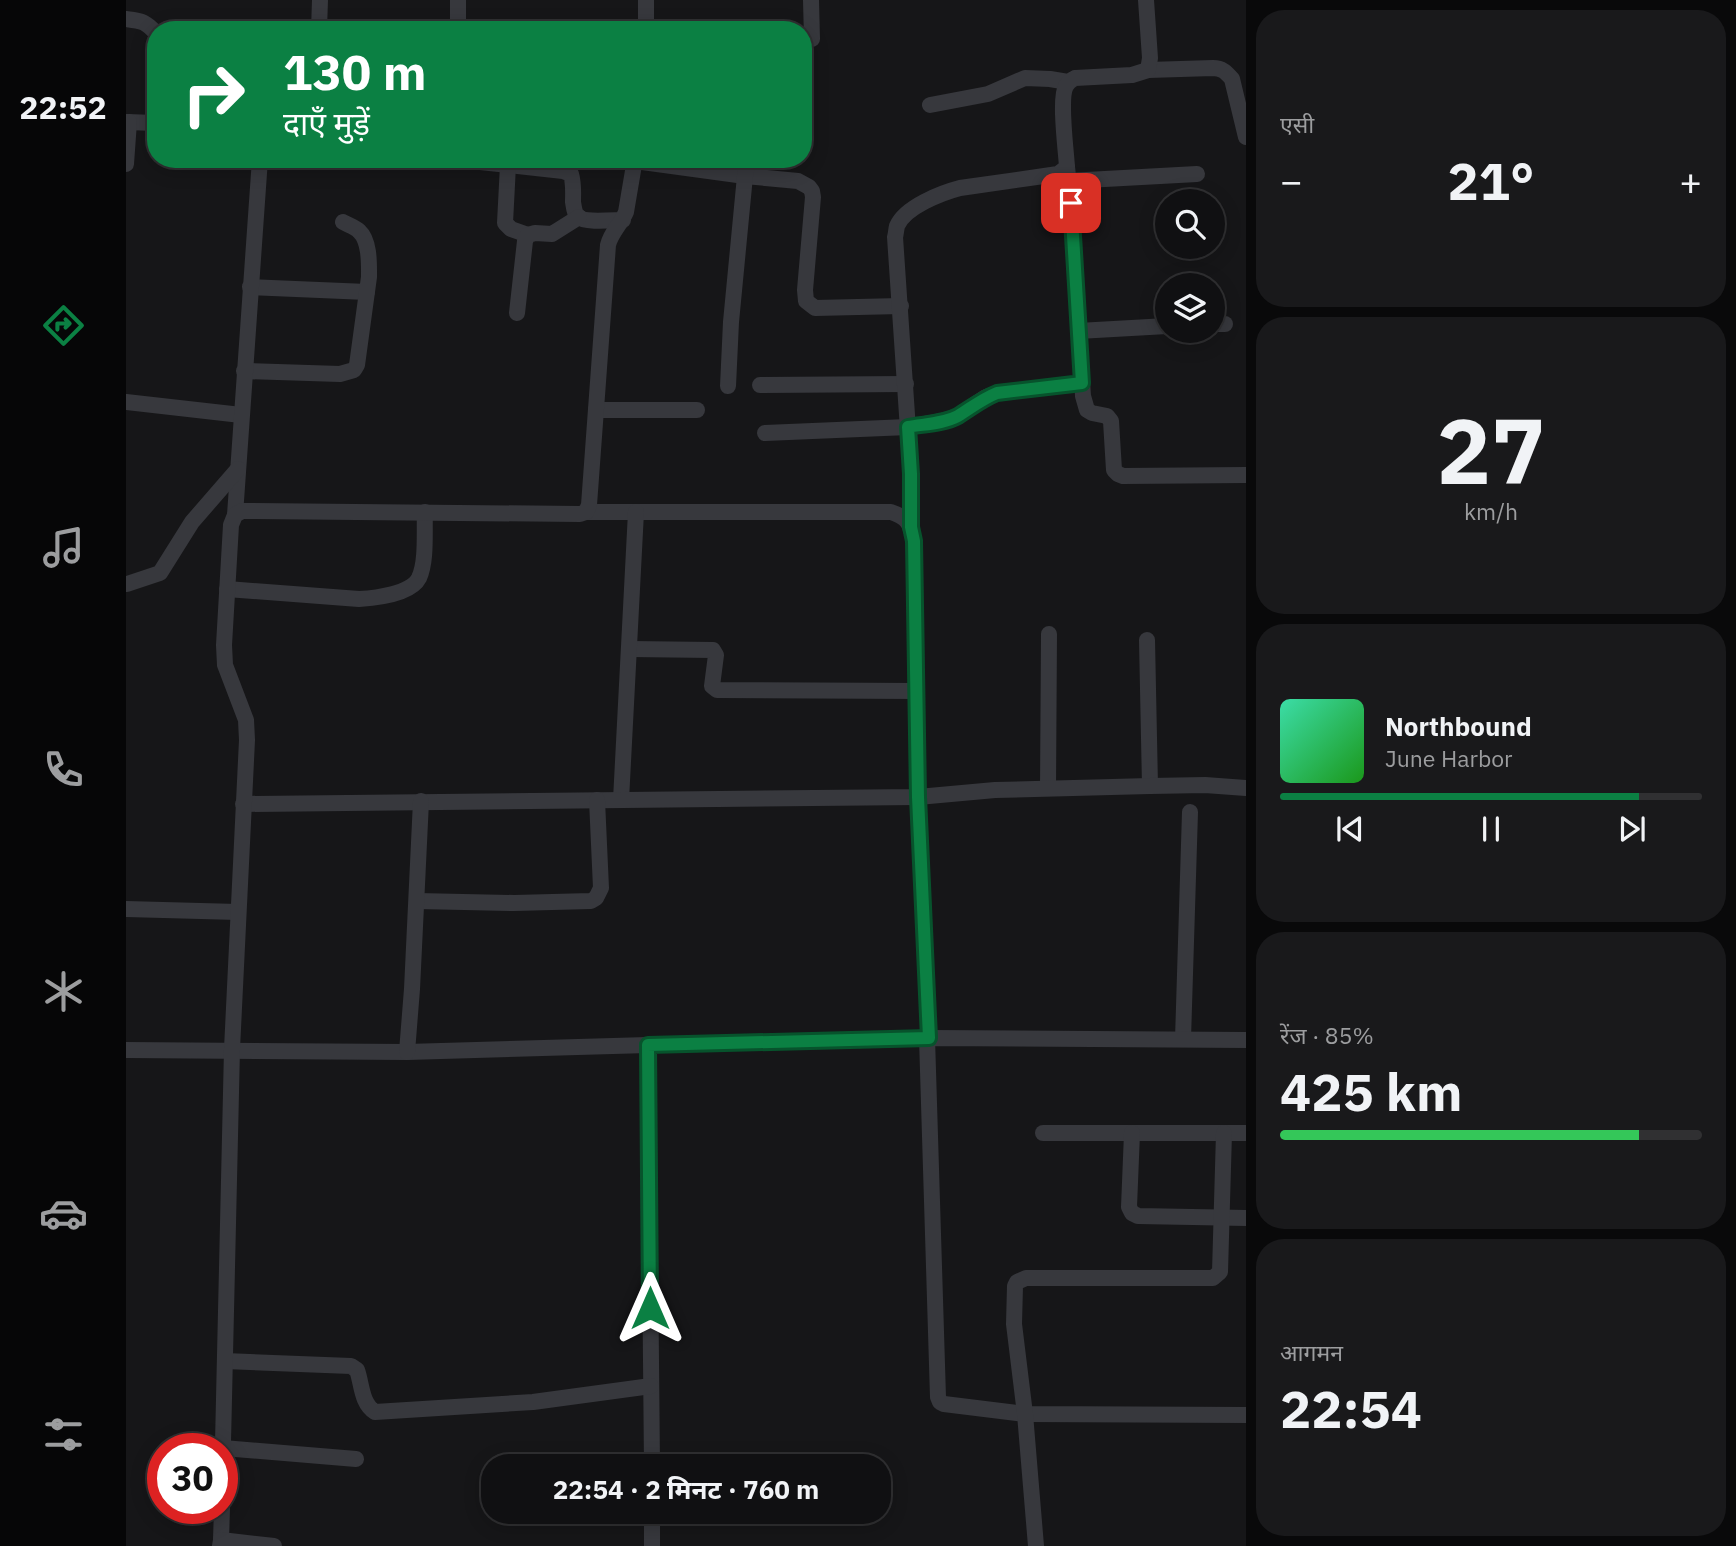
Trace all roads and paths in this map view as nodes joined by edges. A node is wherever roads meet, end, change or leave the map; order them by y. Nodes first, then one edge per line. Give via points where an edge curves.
1 (320, 0) edge
2 (458, 0) edge
3 (646, 0) edge
4 (811, 0) edge
5 (1146, 0) edge
6 (126, 19) edge
7 (319, 21) edge
8 (458, 21) edge
9 (646, 21) edge
10 (812, 21) edge
11 (147, 23) edge
12 (1148, 70) junction
13 (1068, 82) junction
14 (930, 105) dead end
15 (127, 122) edge
16 (147, 123) edge
17 (1246, 137) edge
18 (126, 164) edge
19 (259, 168) edge
20 (508, 168) edge
21 (552, 168) edge
22 (634, 168) edge
23 (690, 168) edge
24 (746, 168) edge
25 (1067, 174) junction
26 (1197, 174) dead end
27 (745, 176) junction
28 (579, 217) junction
29 (623, 220) junction
30 (343, 222) dead end
31 (528, 235) junction
32 (250, 287) junction
33 (367, 292) junction
34 (901, 306) junction
35 (517, 313) dead end
36 (1155, 327) edge
37 (1078, 331) junction
38 (244, 372) junction
39 (1082, 383) junction
40 (906, 384) junction
41 (760, 385) dead end
42 (728, 386) dead end
43 (126, 402) edge
44 (596, 410) junction
45 (697, 410) dead end
46 (241, 415) junction
47 (908, 427) junction
48 (765, 433) dead end
49 (238, 468) junction
50 (1246, 475) edge
51 (425, 512) junction
52 (586, 512) junction
53 (636, 512) junction
54 (235, 515) junction
55 (911, 527) junction
56 (127, 584) edge
57 (228, 589) junction
58 (1049, 634) dead end
59 (1147, 640) dead end
60 (630, 649) junction
61 (917, 691) junction
62 (1150, 786) junction
63 (1048, 788) junction
64 (1246, 788) edge
65 (918, 797) junction
66 (597, 800) junction
67 (621, 800) junction
68 (421, 801) junction
69 (243, 804) junction
70 (1190, 812) dead end
71 (417, 901) junction
72 (126, 909) edge
73 (238, 912) junction
74 (928, 1038) junction
75 (1183, 1039) junction
76 (1246, 1040) edge
77 (648, 1045) junction
78 (232, 1049) junction
79 (126, 1050) edge
80 (407, 1052) junction
81 (1043, 1133) dead end
82 (1132, 1133) junction
83 (1224, 1133) junction
84 (1246, 1133) edge
85 (1223, 1218) junction
86 (1246, 1218) edge
87 (225, 1361) junction
88 (651, 1386) junction
89 (1025, 1414) junction
90 (1246, 1415) edge
91 (223, 1433) edge
92 (238, 1449) edge
93 (652, 1454) edge
94 (356, 1459) dead end
95 (221, 1524) edge
96 (652, 1524) edge
97 (220, 1543) edge
98 (274, 1546) edge
99 (652, 1546) edge
100 (1036, 1546) edge

1 - 7 street
2 - 8 street
3 - 9 street
4 - 10 street
5 - 12 street
6 - 11 street
12 - 13 street
12 - 17 street via 1220,68 1227,72
13 - 14 street via 1025,78 988,94
13 - 25 street via 1063,100
15 - 16 street
15 - 18 street
19 - 32 street
20 - 31 street via 505,223
21 - 28 street via 571,174 573,204
22 - 29 street
23 - 27 street
24 - 27 street
25 - 26 street
25 - 34 street via 946,191 906,214 895,237
25 - 37 street
27 - 34 street via 798,181 812,191 805,290 811,306
27 - 42 street
28 - 29 street
28 - 31 street via 552,234
29 - 44 street via 608,245
30 - 33 street via 365,239
31 - 35 street
32 - 33 street
32 - 38 street
33 - 38 street via 354,370 340,374
34 - 40 street
36 - 37 street
37 - 39 street
38 - 46 street
39 - 47 street via 997,393 956,417
39 - 50 street via 1087,410 1111,421 1112,463 1118,474
40 - 41 street
40 - 47 street
43 - 46 street
44 - 45 street
44 - 52 street
46 - 49 street
47 - 48 street
47 - 55 street
49 - 54 street
49 - 56 street via 192,522 160,573
51 - 52 street
51 - 54 street via 242,511
51 - 57 street via 423,565 419,579 405,589 359,598
52 - 53 street
53 - 55 street via 891,512 904,516
53 - 60 street
54 - 57 street
55 - 61 street
57 - 69 street via 225,665 246,720
58 - 63 street
59 - 62 street
60 - 61 street via 713,650 712,686 717,690
60 - 67 street
61 - 65 street
62 - 63 street
62 - 64 street
63 - 65 street
65 - 67 street
65 - 74 street
66 - 67 street
66 - 68 street
66 - 71 street via 601,888 591,901
68 - 69 street
68 - 71 street
69 - 73 street
70 - 75 street
71 - 80 street
72 - 73 street
73 - 78 street
74 - 75 street
74 - 77 street
74 - 89 street via 938,1397 944,1404
75 - 76 street
77 - 80 street
77 - 88 street
78 - 79 street
78 - 80 street
78 - 87 street
81 - 82 street
82 - 83 street
82 - 85 street via 1132,1213
83 - 84 street
83 - 85 street
85 - 86 street
85 - 89 street via 1220,1272 1213,1278 1026,1278 1017,1282 1014,1324
87 - 88 street via 351,1366 375,1412 533,1402
87 - 91 street
88 - 93 street
89 - 90 street
89 - 100 street
92 - 94 street
95 - 97 street
96 - 99 street
97 - 98 street

